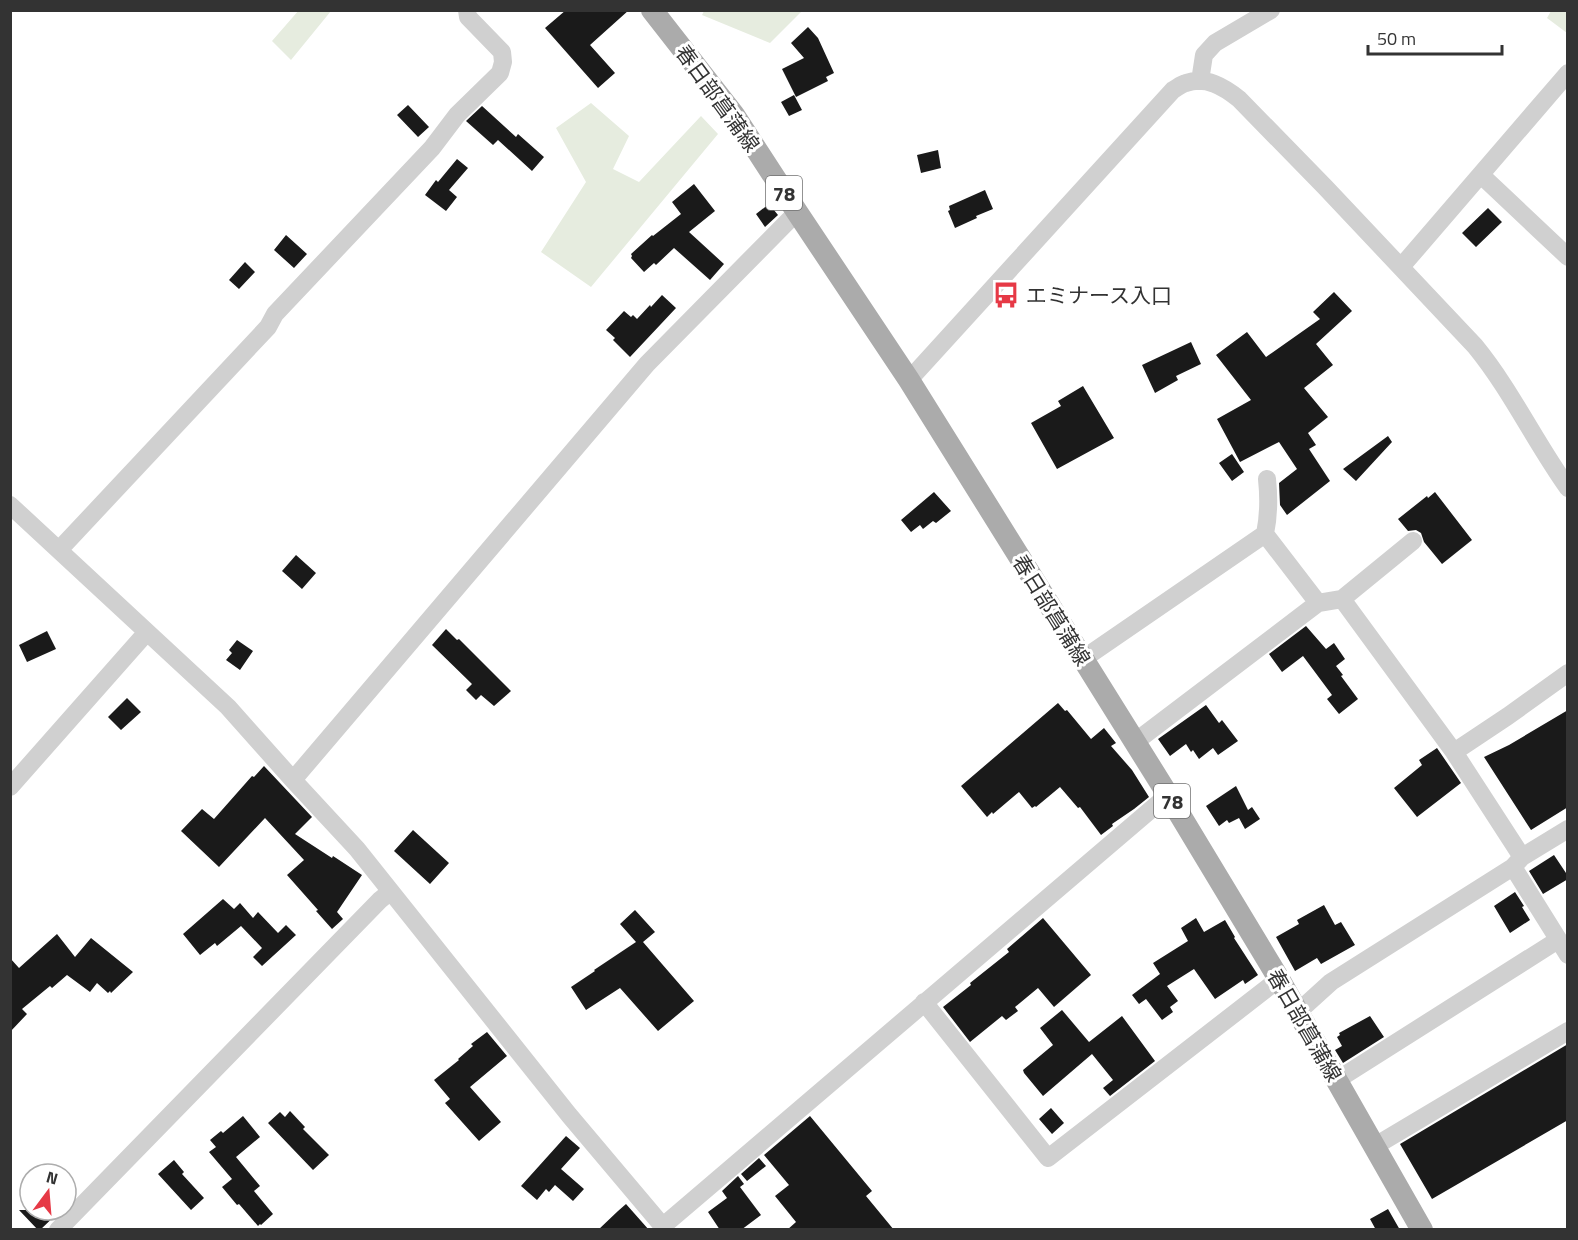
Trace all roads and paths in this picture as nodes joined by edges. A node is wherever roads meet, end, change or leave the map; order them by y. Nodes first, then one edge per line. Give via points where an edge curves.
1 (467, 10) edge
2 (652, 10) edge
3 (1271, 10) edge
4 (1568, 73) edge
5 (1200, 81) junction
6 (1481, 175) junction
7 (797, 212) junction
8 (1568, 257) edge
9 (1401, 267) junction
10 (909, 380) junction
11 (1267, 478) dead end
12 (1568, 488) edge
13 (10, 504) edge
14 (1265, 534) junction
15 (1413, 541) dead end
16 (59, 550) junction
17 (1342, 599) junction
18 (1318, 603) junction
19 (147, 632) junction
20 (1083, 659) junction
21 (1568, 673) edge
22 (1135, 742) junction
23 (1454, 752) junction
24 (293, 780) junction
25 (10, 787) edge
26 (1168, 795) junction
27 (1568, 829) edge
28 (1517, 862) junction
29 (390, 892) junction
30 (1563, 944) edge
31 (1279, 979) junction
32 (924, 1002) junction
33 (1298, 1012) junction
34 (1568, 1031) edge
35 (1337, 1080) junction
36 (1375, 1146) junction
37 (665, 1228) edge
38 (58, 1230) edge
39 (1422, 1230) edge

1 - 16 street via 468,18 502,52 500,73
2 - 7 main road, 春日部菖蒲線 / 78 via 734,115
3 - 5 street via 1215,43 1204,55
4 - 6 street
5 - 9 street via 1226,88 1239,99
5 - 10 street via 1173,90
6 - 8 street
6 - 9 street
7 - 10 main road, 春日部菖蒲線 / 78
7 - 24 street via 647,363
9 - 12 street via 1492,367
10 - 20 main road, 春日部菖蒲線 / 78
11 - 14 street
13 - 16 street
14 - 18 street
14 - 20 street
15 - 17 street
16 - 19 street
17 - 18 street
17 - 23 street
18 - 22 street
19 - 24 street via 228,707
19 - 25 street
20 - 22 main road, 春日部菖蒲線 / 78
21 - 23 street
22 - 26 main road, 春日部菖蒲線 / 78
23 - 28 street
24 - 29 street via 357,849
26 - 31 main road, 春日部菖蒲線 / 78
26 - 32 street
27 - 28 street
28 - 30 street
28 - 33 street via 1332,982
29 - 37 street
29 - 38 street
30 - 35 street
31 - 32 street via 1048,1158
31 - 33 main road, 春日部菖蒲線 / 78
32 - 37 street
33 - 35 main road, 春日部菖蒲線 / 78
34 - 36 street
35 - 36 main road, 春日部菖蒲線 / 78
36 - 39 main road, 春日部菖蒲線 / 78

